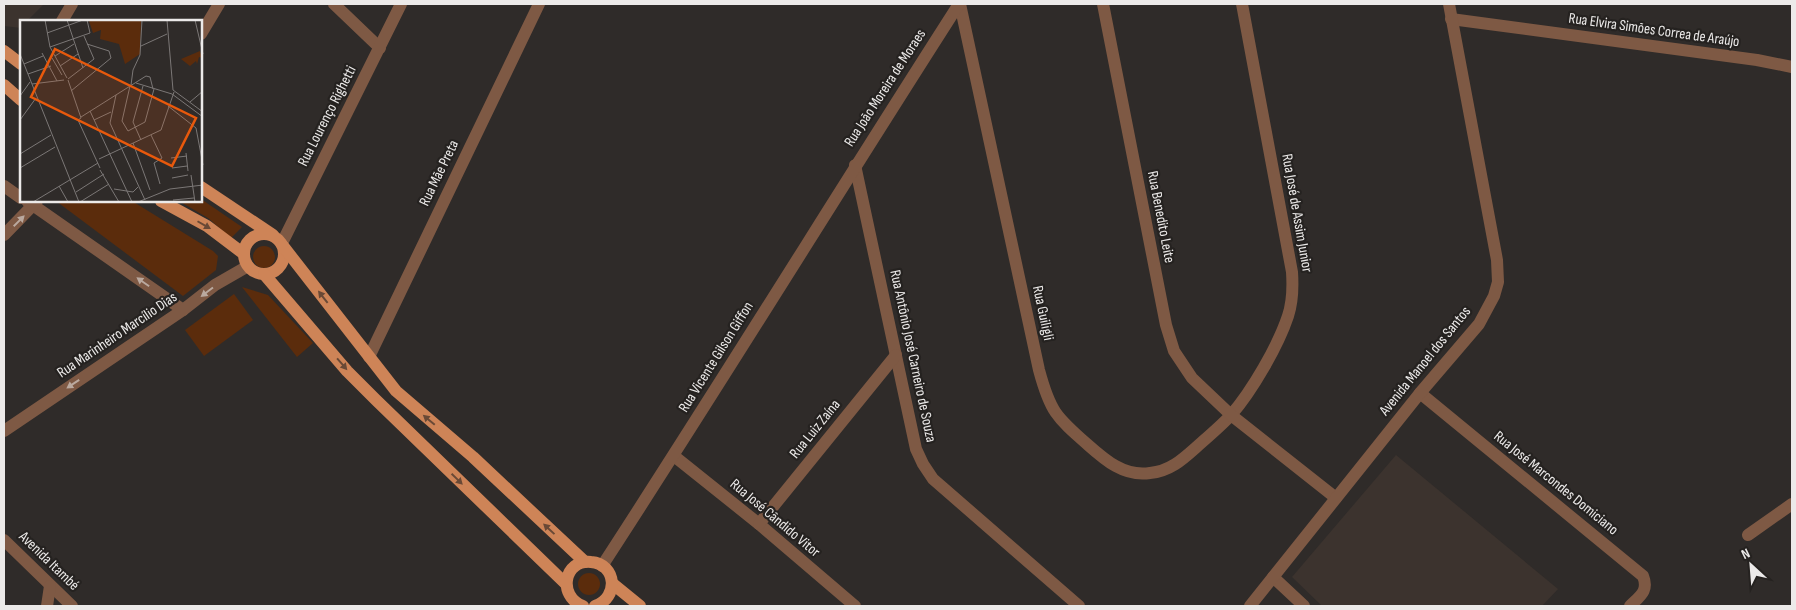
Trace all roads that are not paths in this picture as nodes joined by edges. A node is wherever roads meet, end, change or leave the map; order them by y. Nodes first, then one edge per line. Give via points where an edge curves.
1 (72, 4) edge
2 (219, 4) edge
3 (334, 4) edge
4 (401, 4) edge
5 (539, 4) edge
6 (959, 4) edge
7 (1102, 4) edge
8 (1242, 4) edge
9 (1449, 4) edge
10 (1451, 19) junction
11 (63, 20) edge
12 (202, 32) edge
13 (380, 48) junction
14 (4, 51) edge
15 (20, 63) edge
16 (1792, 67) edge
17 (4, 86) edge
18 (20, 99) edge
19 (855, 165) junction
20 (4, 186) edge
21 (202, 188) edge
22 (20, 197) edge
23 (163, 202) edge
24 (33, 203) edge
25 (4, 236) edge
26 (279, 241) junction
27 (246, 260) junction
28 (264, 274) junction
29 (183, 310) junction
30 (896, 356) junction
31 (369, 357) junction
32 (1420, 393) junction
33 (1231, 415) junction
34 (4, 431) edge
35 (674, 456) junction
36 (1336, 498) junction
37 (1792, 504) edge
38 (759, 524) junction
39 (1748, 535) dead end
40 (4, 540) edge
41 (585, 562) junction
42 (602, 566) junction
43 (1273, 577) junction
44 (566, 584) junction
45 (613, 584) junction
46 (50, 586) junction
47 (47, 606) edge
48 (72, 606) edge
49 (583, 606) edge
50 (595, 606) edge
51 (640, 606) edge
52 (856, 606) edge
53 (1079, 606) edge
54 (1250, 606) edge
55 (1304, 606) edge
56 (1630, 606) edge

1 - 11 street
2 - 12 street
3 - 13 street
4 - 13 street, Rua Lourenço Righetti
5 - 31 street, Rua Mãe Preta
6 - 19 street, Rua João Moreira de Moraes
6 - 33 street, Rua Guiligli via 1039,370 1049,404 1056,415 1109,463 1126,472 1148,474 1167,470 1182,460
7 - 33 street, Rua Benedito Leite via 1171,342 1192,378
8 - 33 street, Rua José de Assim Junior via 1293,291 1288,317 1277,342
9 - 10 street, Avenida Manoel dos Santos
10 - 16 street, Rua Elvira Simões Correa de Araújo
10 - 32 street, Avenida Manoel dos Santos via 1497,260 1498,282 1479,324
13 - 26 street, Rua Lourenço Righetti
14 - 15 main road
17 - 18 main road
19 - 30 street, Rua Antônio José Carneiro de Souza
19 - 35 street, Rua Vicente Gilson Giffon
20 - 22 street
21 - 26 main road
23 -> 27 main road via 207,226
25 -> 24 street
29 -> 24 street
26 - 27 main road via 256,235 247,243
26 - 28 main road via 285,253 281,265 277,270
31 -> 26 main road
27 - 28 main road via 252,270
27 -> 29 street, Rua Marinheiro Marcílio Dias
28 -> 44 main road via 347,371
29 -> 34 street, Rua Marinheiro Marcílio Dias
30 - 38 street, Rua Luiz Zaína
30 - 53 street, Rua Antônio José Carneiro de Souza via 916,450 922,464 933,479
41 -> 31 main road via 473,457 396,391
32 - 36 street, Avenida Manoel dos Santos
32 - 56 street, Rua José Marcondes Domiciano via 1643,576 1644,591
33 - 36 street, Rua Benedito Leite
35 - 38 street, Rua José Cândido Vitor
35 - 42 street, Rua Vicente Gilson Giffon
36 - 43 street, Avenida Manoel dos Santos
37 - 39 street
38 - 52 street, Rua José Cândido Vitor
40 - 46 street, Avenida Itambé
41 - 42 main road
41 - 44 main road via 572,569
42 - 45 main road
43 - 54 street, Avenida Manoel dos Santos
43 - 55 street
44 - 49 main road via 571,599
45 - 50 main road via 606,600
45 - 51 main road
46 - 47 street
46 - 48 street, Avenida Itambé

